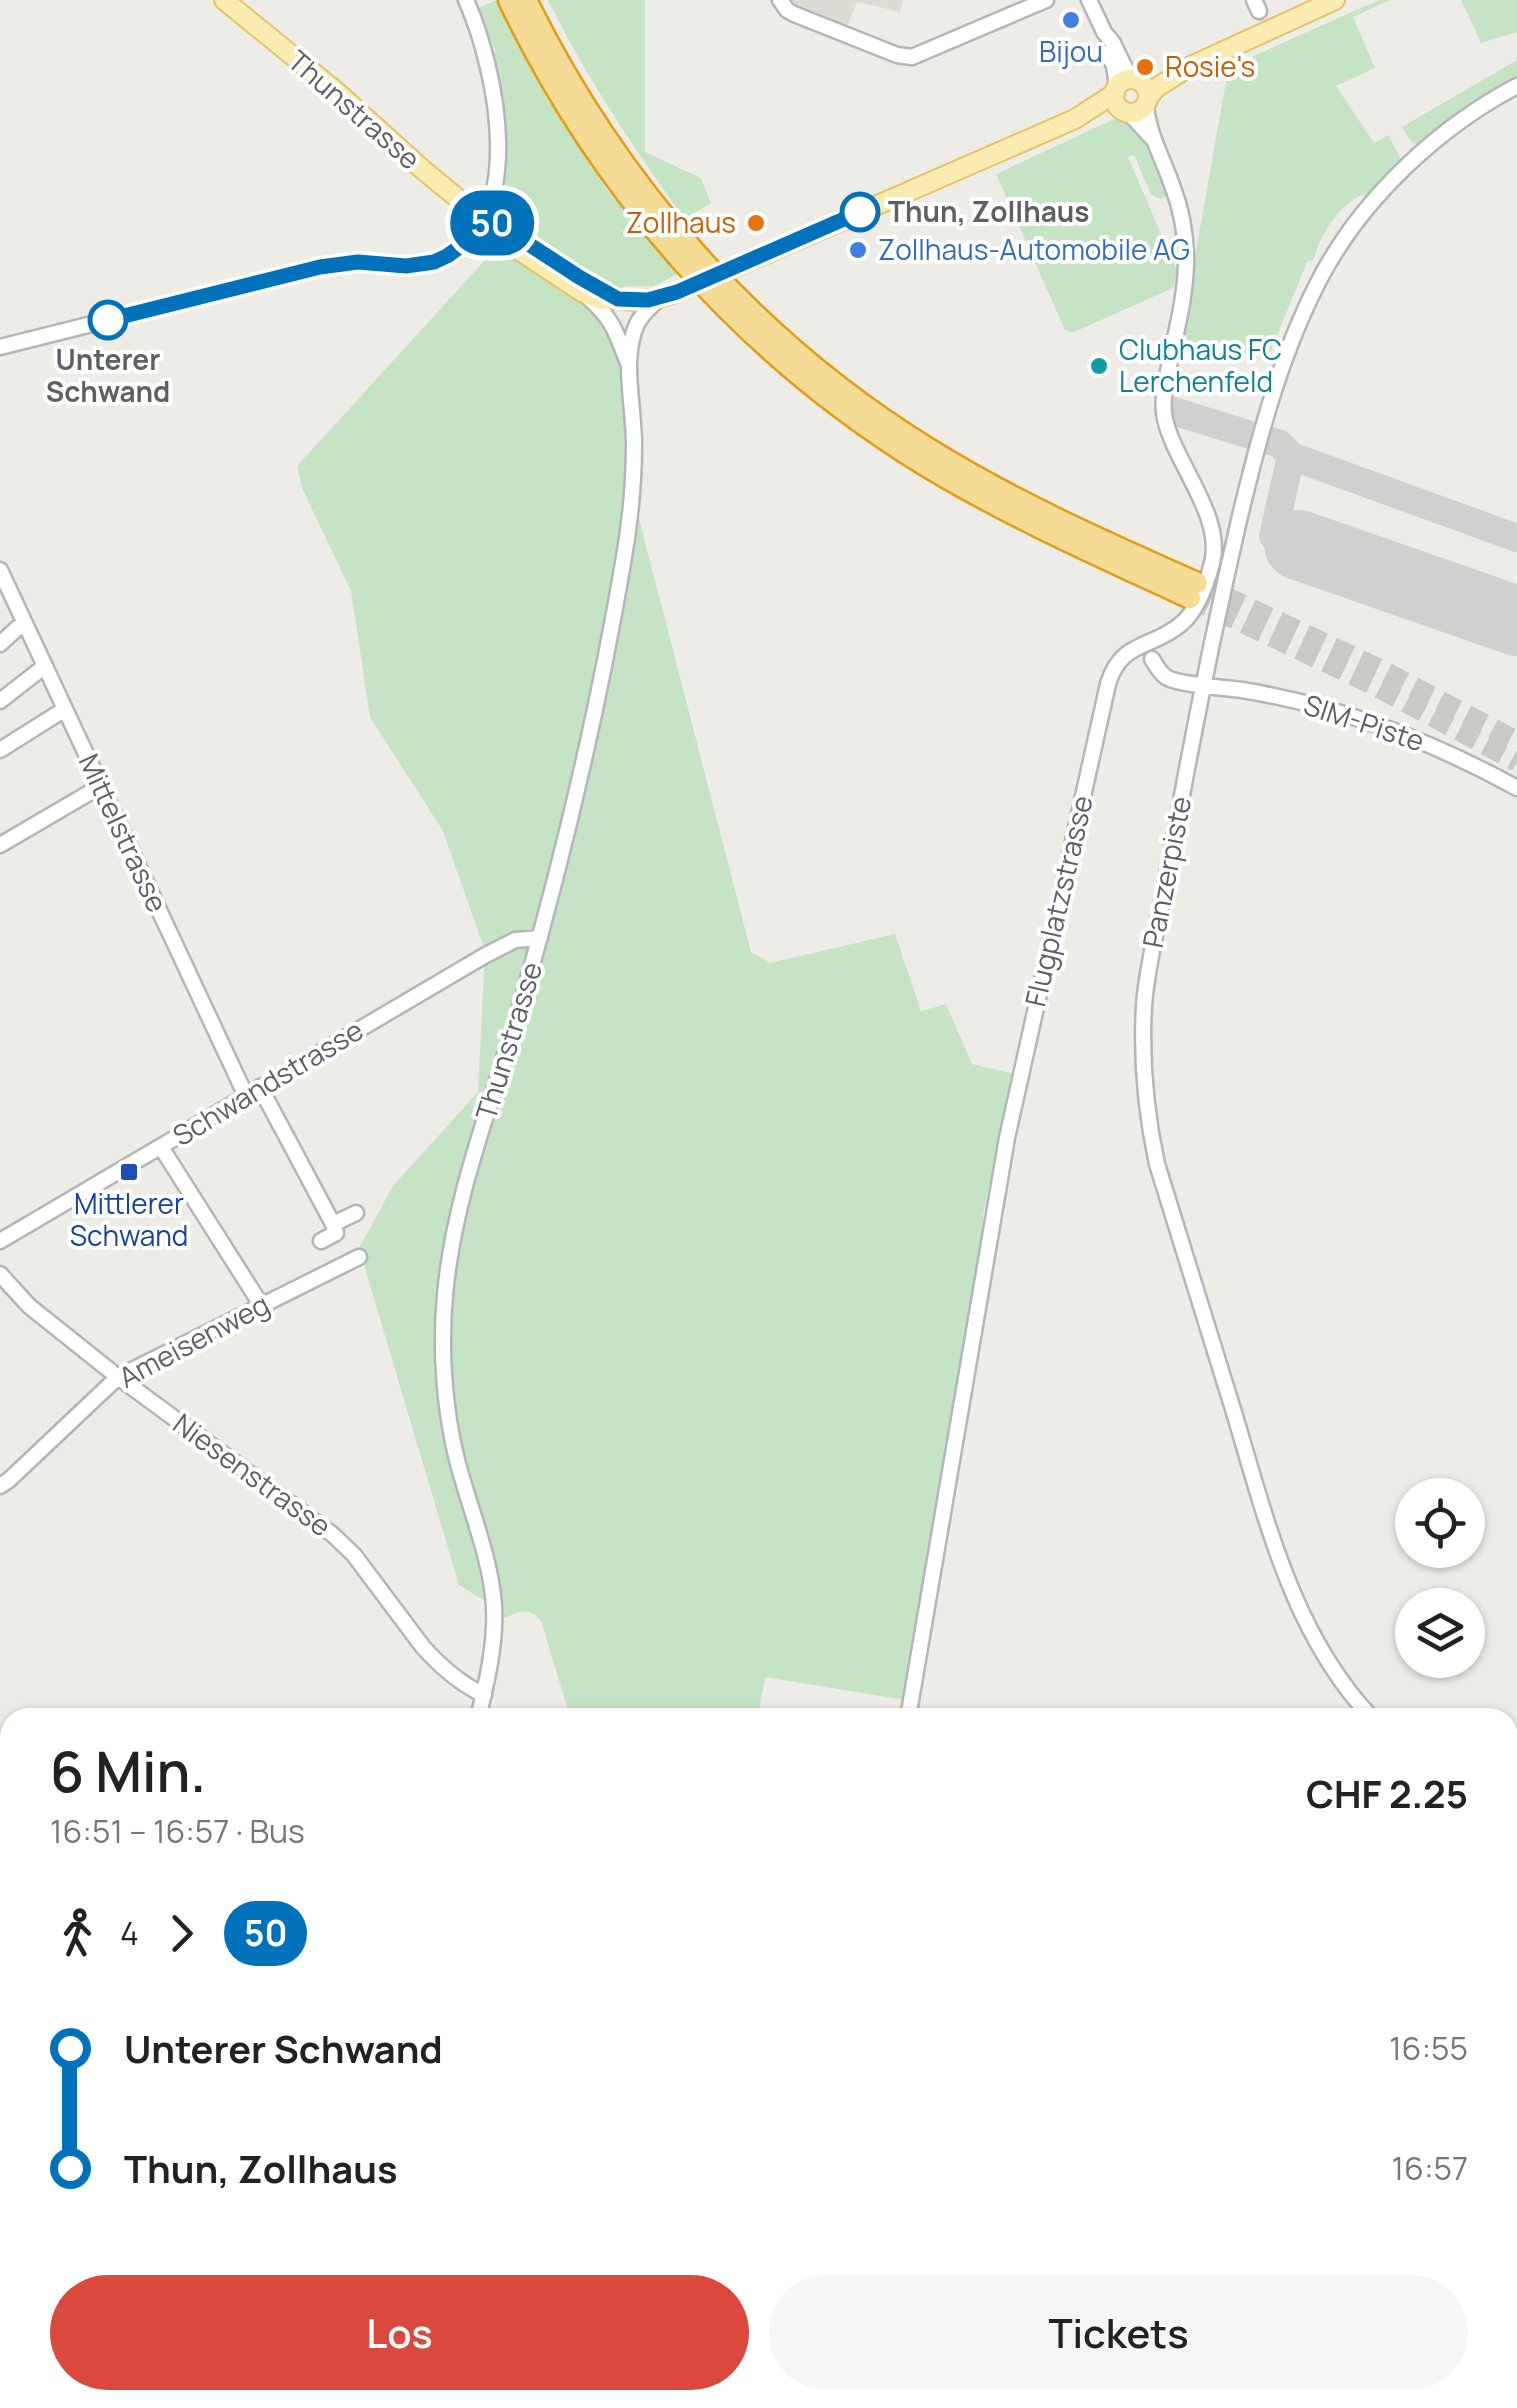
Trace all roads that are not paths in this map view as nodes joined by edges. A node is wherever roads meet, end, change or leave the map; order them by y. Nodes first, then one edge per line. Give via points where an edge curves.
1 (224, 0) edge
2 (466, 0) edge
3 (509, 0) edge
4 (526, 0) edge
5 (780, 0) edge
6 (1046, 0) edge
7 (1089, 0) edge
8 (1335, 0) edge
9 (1517, 86) edge
10 (1131, 95) junction
11 (484, 220) junction
12 (582, 292) junction
13 (670, 294) junction
14 (622, 300) junction
15 (618, 333) junction
16 (631, 345) junction
17 (0, 347) edge
18 (628, 364) junction
19 (1211, 565) junction
20 (1228, 568) junction
21 (0, 570) edge
22 (24, 622) junction
23 (0, 644) edge
24 (1152, 659) dead end
25 (45, 666) junction
26 (1203, 684) junction
27 (0, 701) edge
28 (65, 709) junction
29 (0, 750) edge
30 (101, 786) junction
31 (1517, 788) edge
32 (0, 845) edge
33 (540, 938) junction
34 (260, 1087) junction
35 (246, 1096) junction
36 (161, 1148) junction
37 (356, 1212) dead end
38 (333, 1224) junction
39 (1, 1237) edge
40 (320, 1242) dead end
41 (359, 1257) dead end
42 (0, 1274) edge
43 (258, 1300) dead end
44 (118, 1377) junction
45 (0, 1486) edge
46 (484, 1696) junction
47 (481, 1708) edge
48 (910, 1708) edge
49 (1365, 1708) edge

1 - 11 main road, Thunstrasse
2 - 11 street via 486,52 497,109 496,172
3 - 4 highway via 564,102 623,190 713,296 776,356 858,420 958,484 1046,531 1193,590 977,478 804,360 736,297 653,203 586,108
5 - 6 street via 794,14 912,57
7 - 10 street
8 - 10 main road via 1192,66 1164,72
9 - 20 street, Panzerpiste via 1455,126 1392,182 1324,270 1268,411
10 - 13 main road, bridge
10 - 19 street via 1177,198 1186,262 1164,416 1210,525
11 - 12 main road
11 - 14 main road
11 - 17 street via 464,244 434,262 320,267
12 - 14 main road
12 - 15 street, Thunstrasse
13 - 14 main road
13 - 16 street, Thunstrasse via 641,317
14 - 15 street
14 - 16 street, Thunstrasse
15 - 18 street, Thunstrasse
16 - 18 street, Thunstrasse
18 - 33 street, Thunstrasse via 634,448 624,557 584,765
19 - 20 street
19 - 48 street, Flugplatzstrasse via 1186,619 1125,653 1108,684 1007,1138
20 - 26 street, Panzerpiste
21 - 22 street, Mittelstrasse
22 - 23 street
22 - 25 street, Mittelstrasse
24 - 26 street, SIM-Piste via 1167,678
25 - 27 street
25 - 28 street, Mittelstrasse
26 - 31 street, SIM-Piste via 1362,718
26 - 49 street, Panzerpiste via 1146,984 1149,1129 1287,1580 1328,1659
28 - 29 street
28 - 30 street, Mittelstrasse
30 - 32 street
30 - 35 street, Mittelstrasse
33 - 34 street, Schwandstrasse via 508,943
33 - 46 street, Thunstrasse via 462,1198 445,1297 453,1444 494,1602
34 - 35 street, Schwandstrasse
34 - 38 street
35 - 36 street, Schwandstrasse
36 - 39 street, Schwandstrasse
36 - 43 street
37 - 38 street
38 - 40 street via 336,1233
41 - 44 street, Ameisenweg
42 - 44 street, Niesenstrasse via 29,1306
44 - 45 street, Ameisenweg
44 - 46 street, Niesenstrasse via 332,1534 423,1648
46 - 47 street, Thunstrasse

